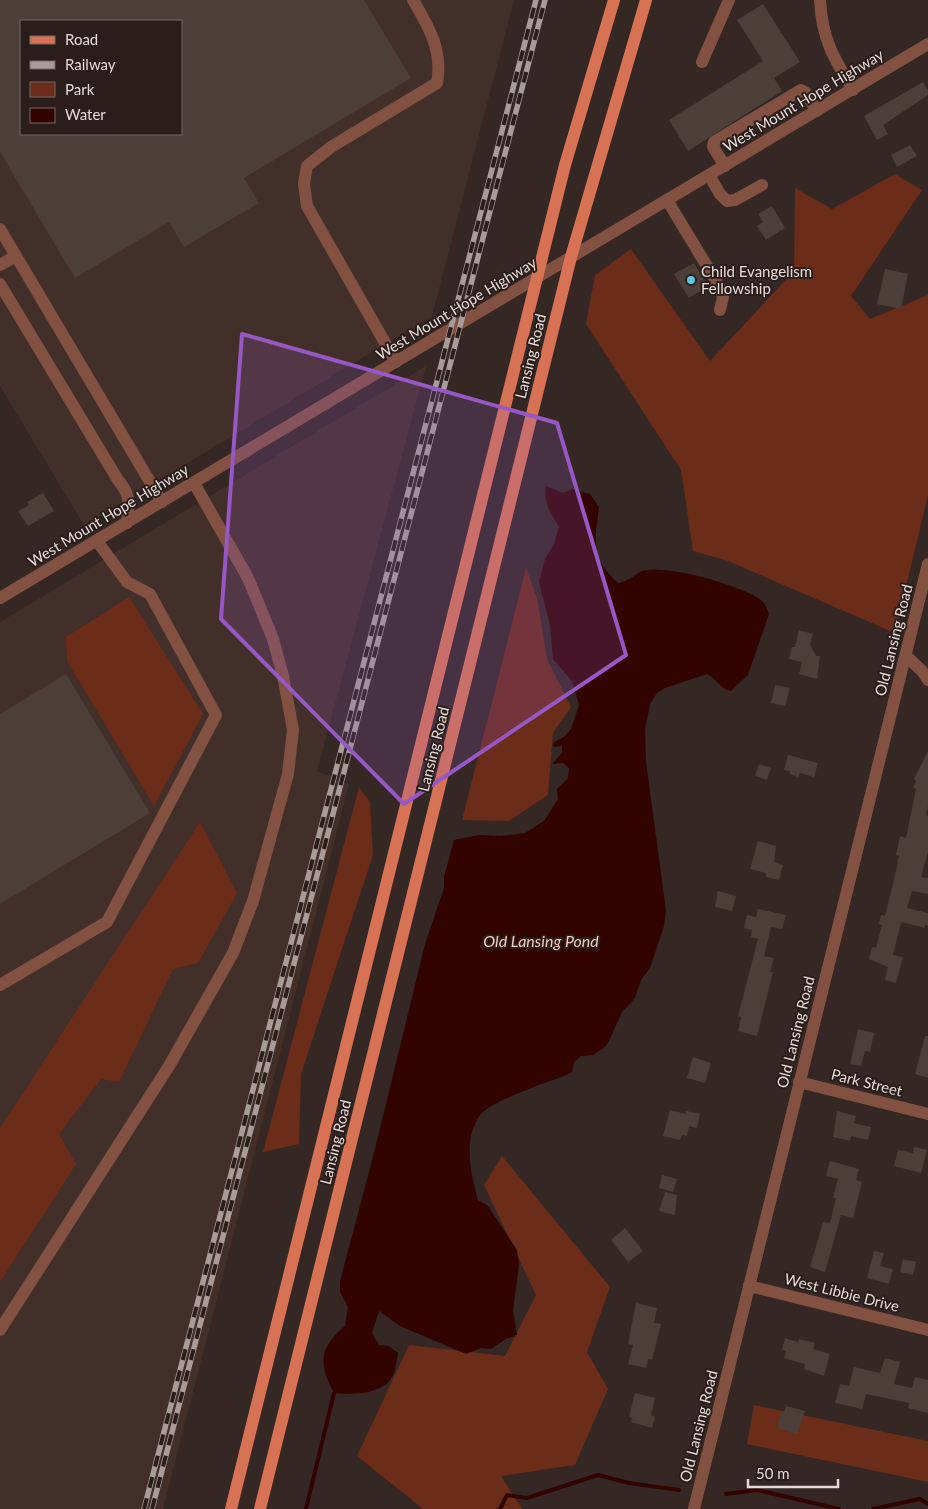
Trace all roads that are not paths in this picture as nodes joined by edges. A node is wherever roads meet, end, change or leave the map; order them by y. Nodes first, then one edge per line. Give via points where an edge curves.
1 (413, 0) edge
2 (614, 0) edge
3 (646, 0) edge
4 (729, 0) edge
5 (820, 0) edge
6 (928, 44) edge
7 (702, 62) dead end
8 (852, 90) junction
9 (817, 111) junction
10 (724, 166) junction
11 (709, 175) junction
12 (762, 185) dead end
13 (667, 200) junction
14 (0, 229) edge
15 (16, 256) junction
16 (571, 257) junction
17 (0, 265) edge
18 (536, 279) junction
19 (0, 284) edge
20 (720, 310) dead end
21 (396, 362) junction
22 (194, 483) junction
23 (162, 502) junction
24 (127, 523) junction
25 (97, 540) junction
26 (928, 564) edge
27 (0, 598) edge
28 (906, 656) junction
29 (928, 680) edge
30 (0, 986) edge
31 (799, 1082) junction
32 (928, 1114) edge
33 (749, 1286) junction
34 (0, 1330) edge
35 (928, 1330) edge
36 (231, 1509) edge
37 (260, 1509) edge
38 (694, 1509) edge

1 - 21 street via 434,39 440,66 437,83 331,147 307,166 304,184 307,206
2 - 18 main road, Lansing Road via 564,165
3 - 16 main road, Lansing Road
4 - 7 street
5 - 8 street via 824,36
6 - 8 street, West Mount Hope Highway
8 - 9 street, West Mount Hope Highway
9 - 10 street, West Mount Hope Highway
9 - 10 street via 801,90 714,142 713,147
10 - 11 street, West Mount Hope Highway
11 - 12 street via 727,201
11 - 13 street, West Mount Hope Highway
13 - 16 street, West Mount Hope Highway
13 - 20 street via 719,286 723,298
14 - 15 street
15 - 17 street
15 - 23 street
16 - 18 street, West Mount Hope Highway
16 - 37 main road, Lansing Road
18 - 21 street, West Mount Hope Highway
18 - 36 main road, Lansing Road
19 - 24 street via 126,489 130,500
21 - 22 street, West Mount Hope Highway
22 - 23 street, West Mount Hope Highway
22 - 34 street via 248,578 273,639 292,730 288,774 253,901 233,953 169,1066
23 - 24 street, West Mount Hope Highway
24 - 25 street, West Mount Hope Highway
25 - 27 street, West Mount Hope Highway
25 - 30 street via 127,582 150,594 216,715 107,922
26 - 28 street, Old Lansing Road
28 - 29 street
28 - 31 street, Old Lansing Road
31 - 32 street, Park Street
31 - 33 street, Old Lansing Road
33 - 35 street, West Libbie Drive
33 - 38 street, Old Lansing Road

